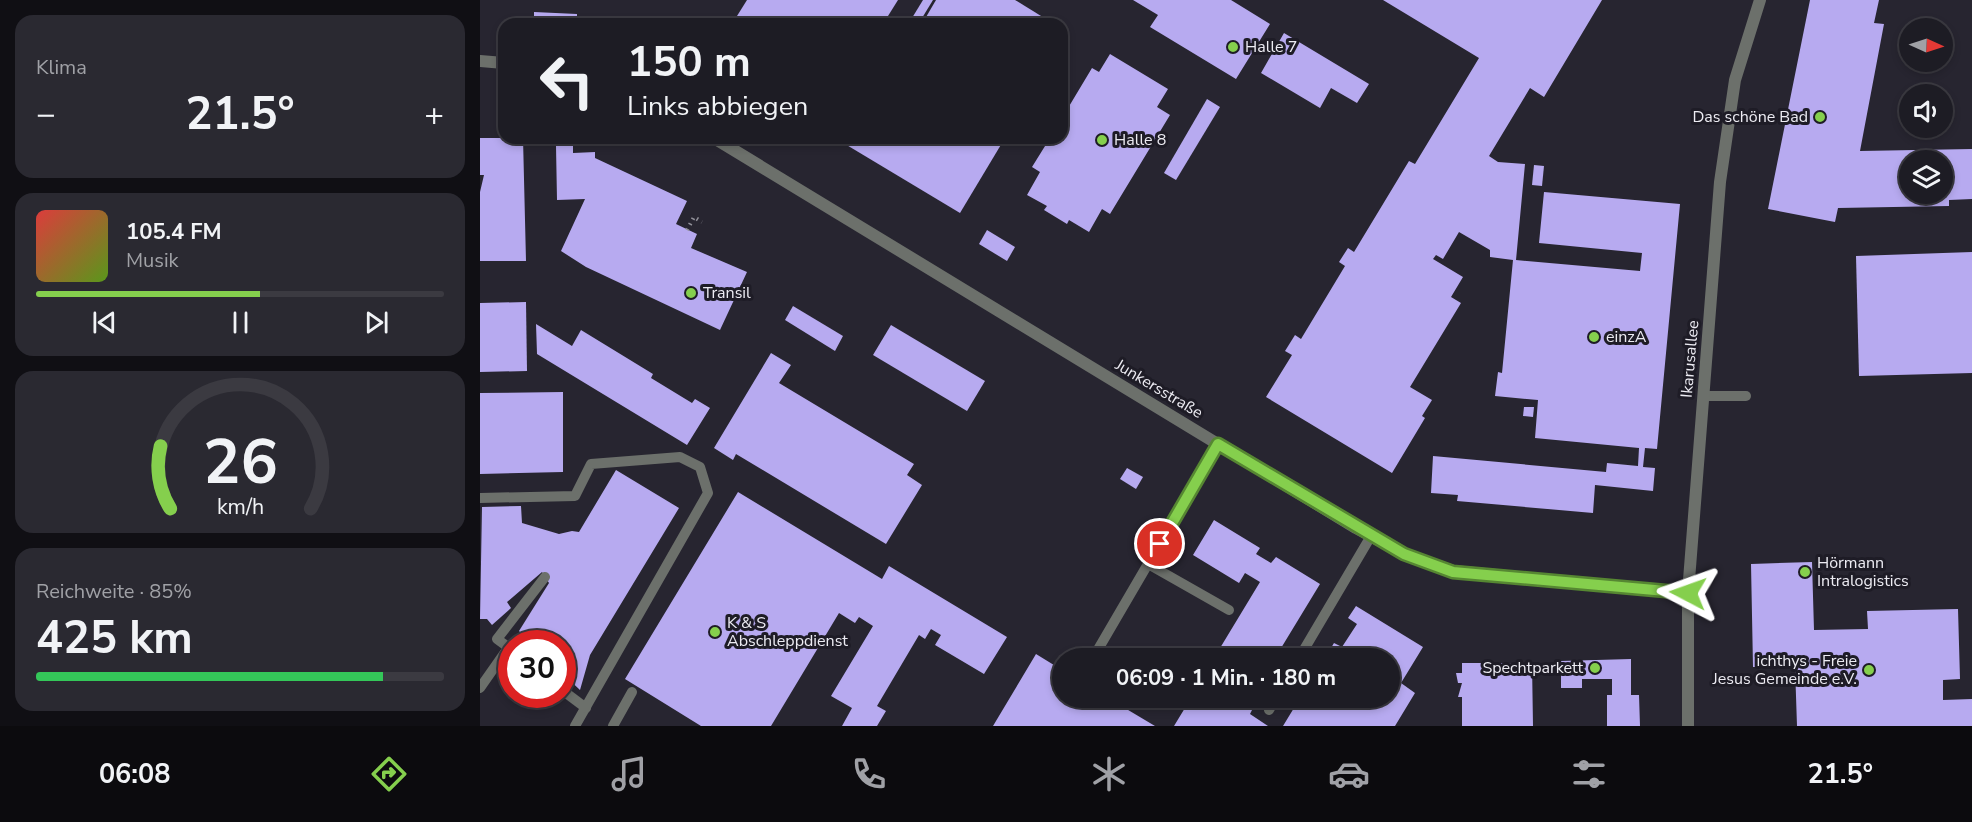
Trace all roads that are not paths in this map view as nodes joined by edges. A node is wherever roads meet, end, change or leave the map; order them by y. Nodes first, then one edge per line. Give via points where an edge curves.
1 (1760, 0) edge
2 (480, 61) edge
3 (498, 62) edge
4 (724, 144) edge
5 (1704, 396) junction
6 (1746, 396) dead end
7 (1218, 444) junction
8 (480, 498) edge
9 (1371, 536) junction
10 (1148, 564) junction
11 (546, 577) dead end
12 (1688, 593) junction
13 (1229, 610) dead end
14 (504, 630) edge
15 (1099, 648) edge
16 (1305, 648) edge
17 (498, 665) edge
18 (480, 688) edge
19 (632, 692) dead end
20 (576, 700) edge
21 (586, 708) junction
22 (575, 726) edge
23 (613, 726) edge
24 (1688, 726) edge

1 - 5 street, Ikarusallee via 1735,80 1720,182
2 - 3 street
4 - 7 street, Junkersstraße
5 - 6 lane
5 - 12 street, Ikarusallee
7 - 9 street, Junkersstraße
7 - 10 lane
8 - 21 lane via 575,496 591,464 680,457 699,467 708,493
9 - 12 street, Junkersstraße via 1404,554 1453,572
9 - 16 lane
10 - 13 lane
10 - 15 lane
11 - 14 lane
12 - 24 street, Ikarusallee
17 - 18 lane
19 - 23 lane
20 - 21 lane
21 - 22 lane

